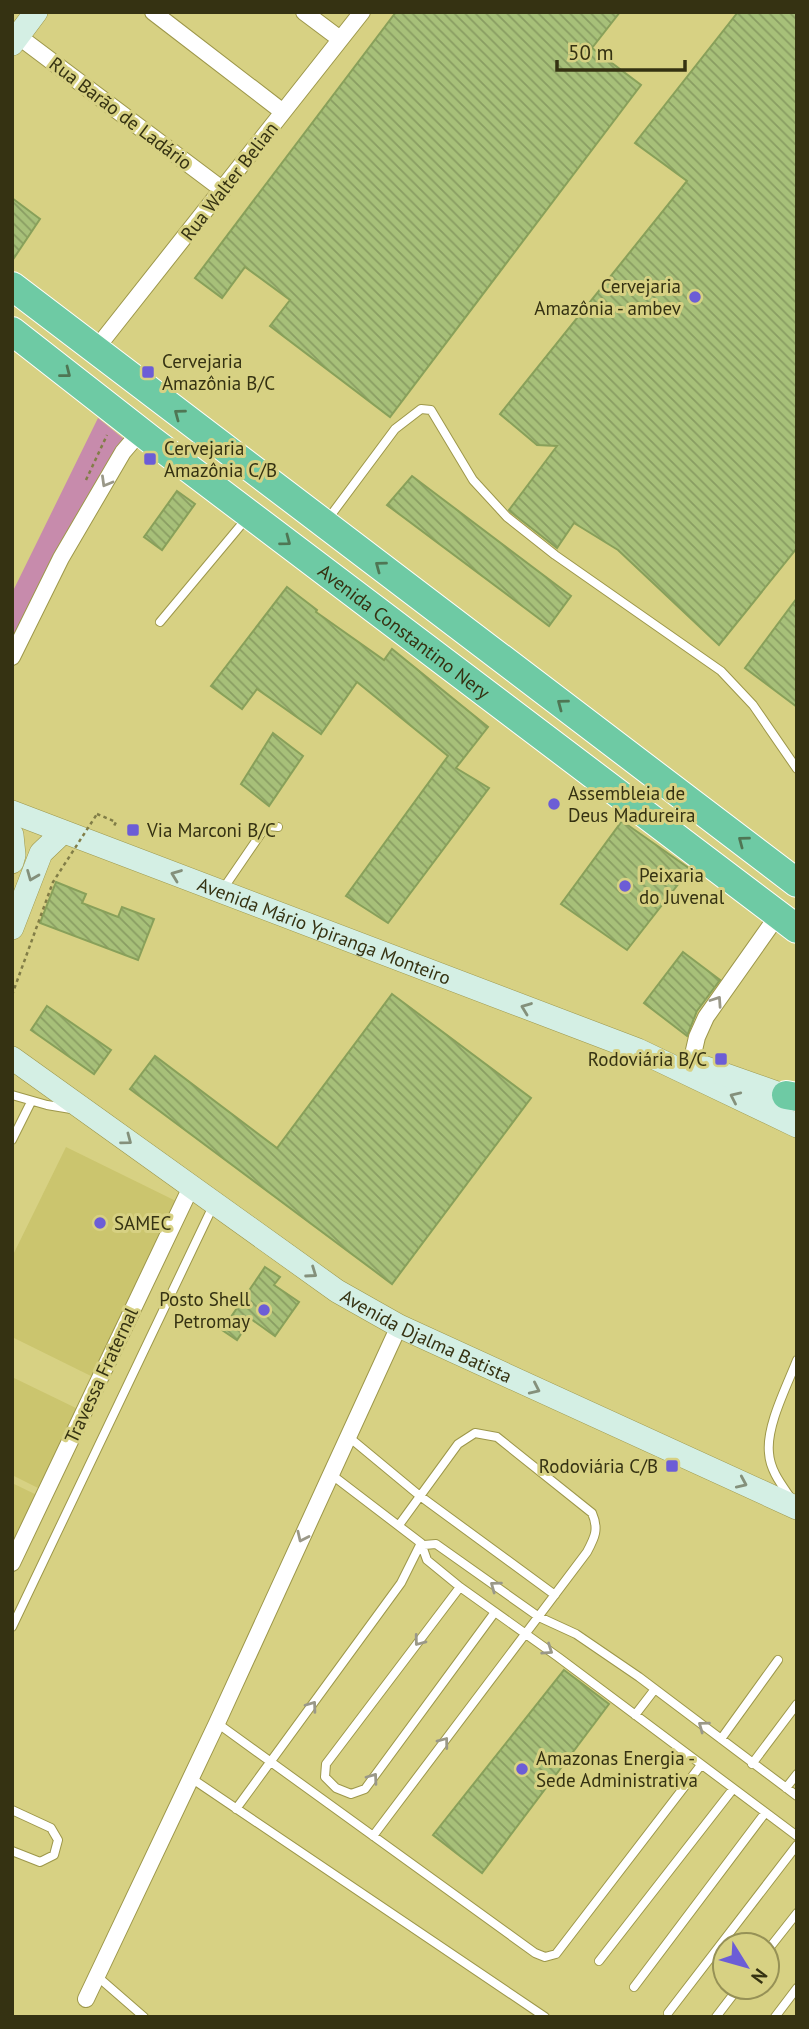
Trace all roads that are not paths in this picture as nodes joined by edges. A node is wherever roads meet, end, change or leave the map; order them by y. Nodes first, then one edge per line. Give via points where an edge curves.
1 (36, 12) edge
2 (153, 12) edge
3 (304, 12) edge
4 (362, 12) edge
5 (340, 39) junction
6 (15, 40) edge
7 (283, 112) junction
8 (223, 190) junction
9 (12, 286) edge
10 (12, 331) edge
11 (95, 350) junction
12 (150, 439) junction
13 (250, 514) junction
14 (324, 524) junction
15 (160, 622) dead end
16 (12, 657) edge
17 (797, 769) edge
18 (12, 812) edge
19 (278, 827) dead end
20 (63, 832) junction
21 (12, 835) edge
22 (12, 862) edge
23 (797, 883) edge
24 (221, 892) junction
25 (787, 922) edge
26 (12, 928) edge
27 (12, 1058) edge
28 (690, 1069) junction
29 (12, 1095) edge
30 (793, 1097) edge
31 (31, 1102) junction
32 (88, 1111) junction
33 (797, 1126) edge
34 (12, 1140) edge
35 (191, 1187) junction
36 (214, 1204) junction
37 (399, 1326) junction
38 (797, 1360) edge
39 (350, 1438) junction
40 (332, 1475) junction
41 (420, 1496) junction
42 (797, 1507) edge
43 (398, 1525) junction
44 (423, 1544) junction
45 (12, 1563) edge
46 (460, 1587) junction
47 (555, 1595) junction
48 (495, 1612) junction
49 (539, 1617) junction
50 (12, 1627) edge
51 (525, 1634) junction
52 (778, 1660) dead end
53 (655, 1689) junction
54 (797, 1704) edge
55 (635, 1715) junction
56 (217, 1723) junction
57 (721, 1739) junction
58 (271, 1761) junction
59 (752, 1764) junction
60 (701, 1765) junction
61 (797, 1774) edge
62 (191, 1778) junction
63 (733, 1788) junction
64 (786, 1788) junction
65 (797, 1796) edge
66 (236, 1809) junction
67 (12, 1810) edge
68 (765, 1813) junction
69 (373, 1836) junction
70 (797, 1836) edge
71 (797, 1846) edge
72 (12, 1851) edge
73 (797, 1913) edge
74 (781, 1933) edge
75 (599, 1961) dead end
76 (98, 1977) junction
77 (634, 1987) dead end
78 (797, 1988) edge
79 (86, 1999) dead end
80 (728, 2001) edge
81 (668, 2013) dead end
82 (144, 2017) edge
83 (545, 2017) edge
84 (716, 2017) edge
85 (775, 2017) edge

1 - 6 main road
2 - 7 street
3 - 5 street
4 - 5 street, Rua Walter Belian
5 - 7 street, Rua Walter Belian
6 - 8 street, Rua Barão de Ladário
7 - 8 street, Rua Walter Belian
8 - 11 street, Rua Walter Belian
9 - 11 highway, Avenida Constantino Nery
10 -> 12 highway, Avenida Constantino Nery
14 -> 11 highway, Avenida Constantino Nery
12 - 13 highway, Avenida Constantino Nery
12 -> 16 street via 135,438 123,452 61,558
13 - 15 lane
13 -> 25 highway, Avenida Constantino Nery
14 - 17 lane via 395,429 421,409 431,410 473,480 508,517 721,671 753,705
23 -> 14 highway, Avenida Constantino Nery
18 - 20 main road, Avenida Mário Ypiranga Monteiro
19 - 24 lane via 262,832
24 -> 20 main road, Avenida Mário Ypiranga Monteiro
20 -> 26 main road via 41,853
21 - 22 main road
28 -> 24 main road, Avenida Mário Ypiranga Monteiro
28 -> 25 street via 706,1017
27 - 32 main road, Avenida Djalma Batista
28 - 30 main road, Avenida Mário Ypiranga Monteiro
33 -> 28 main road, Avenida Mário Ypiranga Monteiro
29 - 31 lane, Avenida Djalma Batista
31 - 32 lane, Avenida Djalma Batista
31 - 34 lane
32 -> 35 main road, Avenida Djalma Batista
35 - 36 main road, Avenida Djalma Batista
35 - 45 street, Travessa Fraternal
36 -> 37 main road, Avenida Djalma Batista via 337,1291
36 - 50 lane
37 - 39 street
37 -> 42 main road, Avenida Djalma Batista
38 - 42 lane via 772,1426 769,1453 776,1477
39 - 40 street
39 - 41 lane
40 - 43 lane
40 -> 56 street
41 - 43 lane
41 - 47 lane
41 - 47 lane via 458,1444 475,1433 497,1437 592,1513 597,1525 587,1552
43 - 44 lane
44 - 46 lane via 427,1560
49 -> 44 lane via 436,1544
58 -> 44 lane via 401,1583
46 - 48 lane
46 -> 48 lane via 326,1763 325,1777 336,1788 351,1794 365,1789
47 - 49 lane
48 - 51 lane
49 - 51 lane
49 - 53 lane via 576,1634
51 -> 55 lane
69 -> 51 lane
52 - 57 lane
53 - 55 lane
57 -> 53 lane
54 - 59 lane
55 - 60 lane
56 - 58 lane
56 - 62 street
57 - 59 lane
58 - 66 lane
58 - 69 lane
59 - 64 lane
60 - 63 lane
60 - 69 lane via 556,1954 545,1957
61 - 64 lane
62 - 66 lane
62 - 76 street
63 - 68 lane
63 - 75 lane
64 - 65 lane
66 - 83 lane
67 - 72 lane via 51,1828 58,1840 54,1855 40,1862
68 - 70 lane
68 - 77 lane
71 - 81 lane
73 - 74 lane
76 - 79 street
76 - 82 lane
78 - 85 lane
80 - 84 lane

